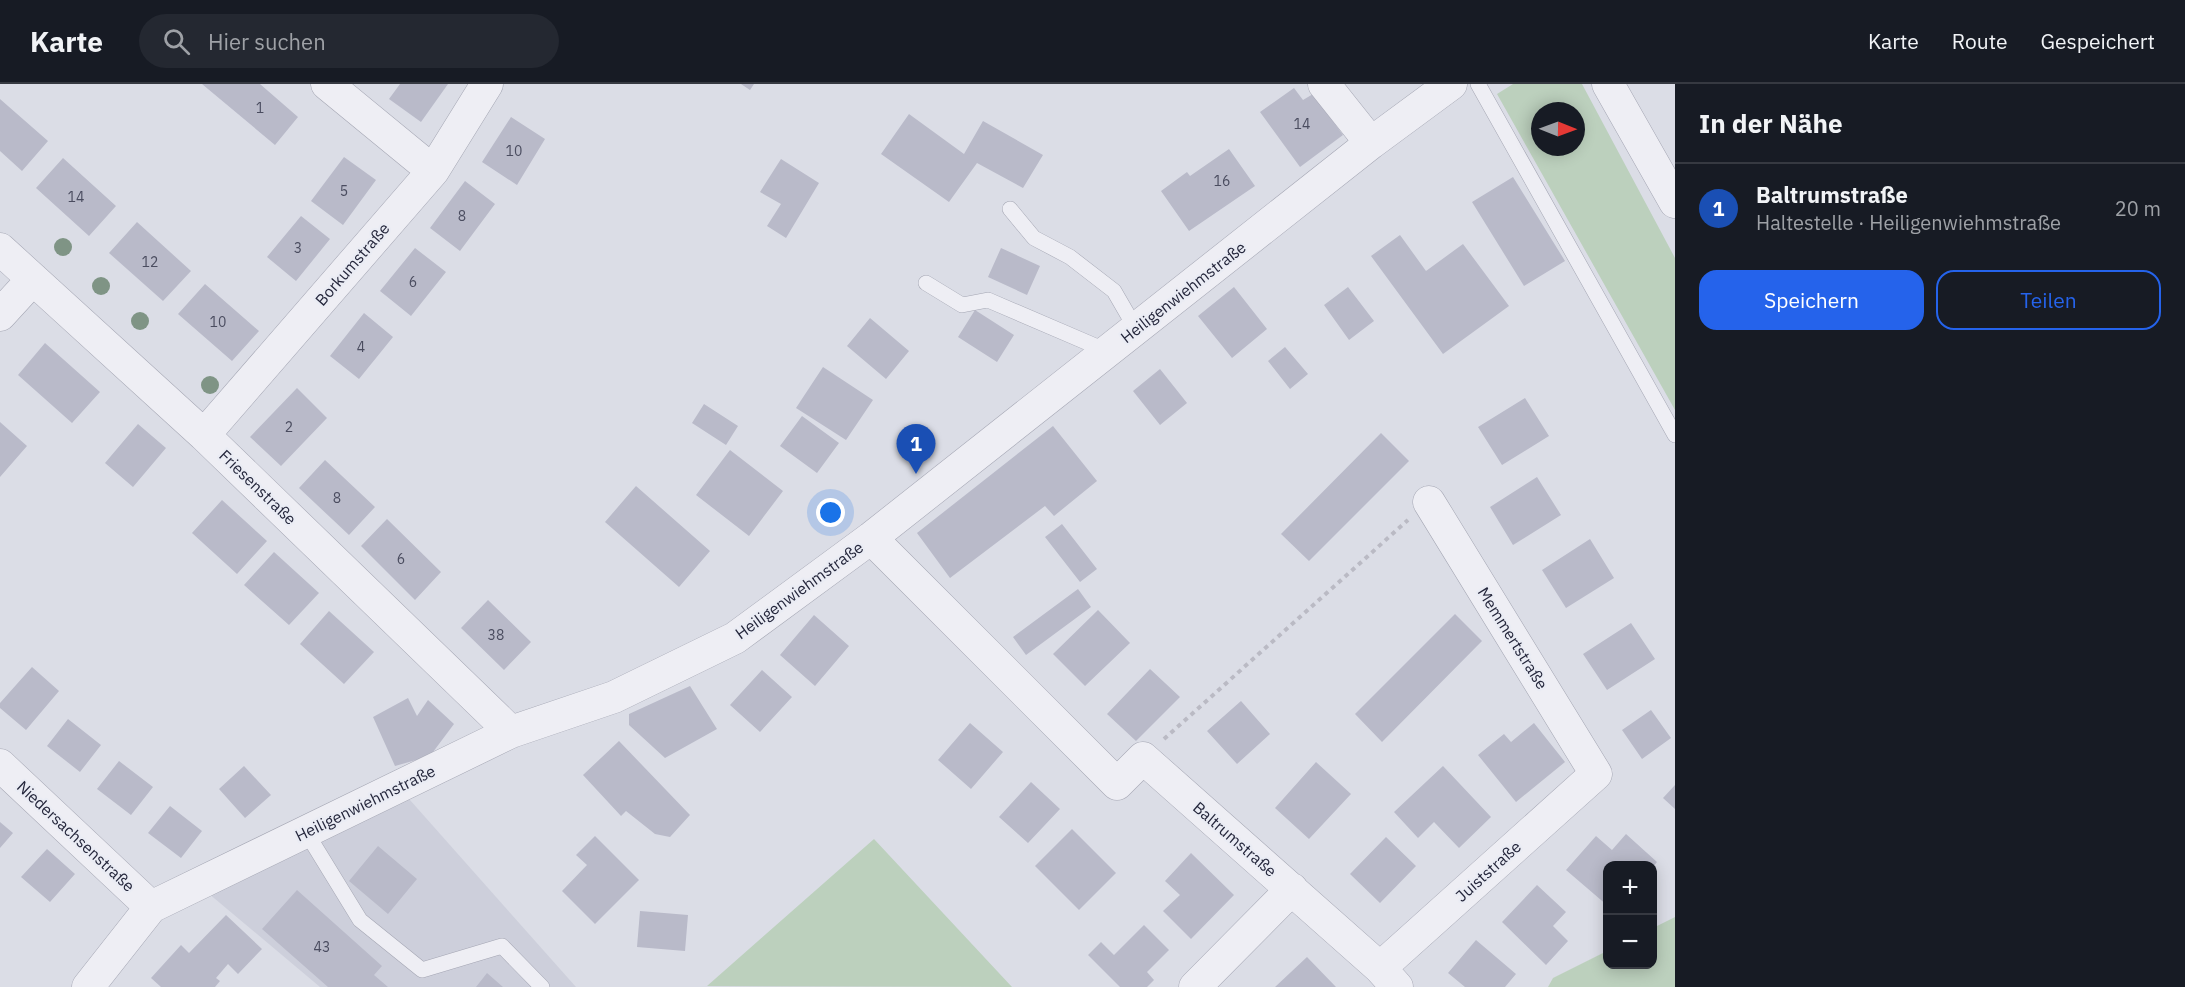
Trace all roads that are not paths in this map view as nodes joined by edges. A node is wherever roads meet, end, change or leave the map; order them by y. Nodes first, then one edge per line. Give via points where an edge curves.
1 (327, 84) edge
2 (487, 84) edge
3 (1324, 84) edge
4 (1451, 84) edge
5 (1478, 84) edge
6 (1608, 84) edge
7 (1371, 143) junction
8 (433, 171) junction
9 (1675, 202) edge
10 (1010, 209) dead end
11 (0, 249) edge
12 (33, 279) junction
13 (926, 283) dead end
14 (0, 315) edge
15 (1136, 329) junction
16 (1107, 351) junction
17 (204, 435) junction
18 (1675, 435) edge
19 (1429, 502) road end
20 (871, 538) junction
21 (511, 732) junction
22 (0, 765) edge
23 (1596, 774) joint
24 (306, 832) junction
25 (1292, 889) junction
26 (152, 907) junction
27 (1388, 977) edge
28 (99, 980) edge
29 (542, 987) edge
30 (1195, 987) edge

1 - 8 street
2 - 8 street, Borkumstraße
3 - 7 street
4 - 7 street, Heiligenwiehmstraße
5 - 18 lane
6 - 9 street
7 - 15 street, Heiligenwiehmstraße
8 - 17 street, Borkumstraße
10 - 15 lane via 1034,238 1070,257 1114,291
11 - 12 street, Friesenstraße
12 - 14 street
12 - 17 street, Friesenstraße
13 - 16 lane via 962,305 988,300
15 - 16 street, Heiligenwiehmstraße
16 - 20 street, Heiligenwiehmstraße
17 - 21 street, Friesenstraße
19 - 23 street, Memmertstraße
20 - 21 street, Heiligenwiehmstraße via 735,638 614,697
20 - 25 street, Baltrumstraße via 1117,784 1143,758
21 - 24 street, Heiligenwiehmstraße
22 - 26 street, Niedersachsenstraße
23 - 27 street, Juiststraße
24 - 26 street, Heiligenwiehmstraße
24 - 29 lane via 360,920 422,970 502,946
25 - 27 street, Baltrumstraße
25 - 30 street
26 - 28 street, Heiligenwiehmstraße

